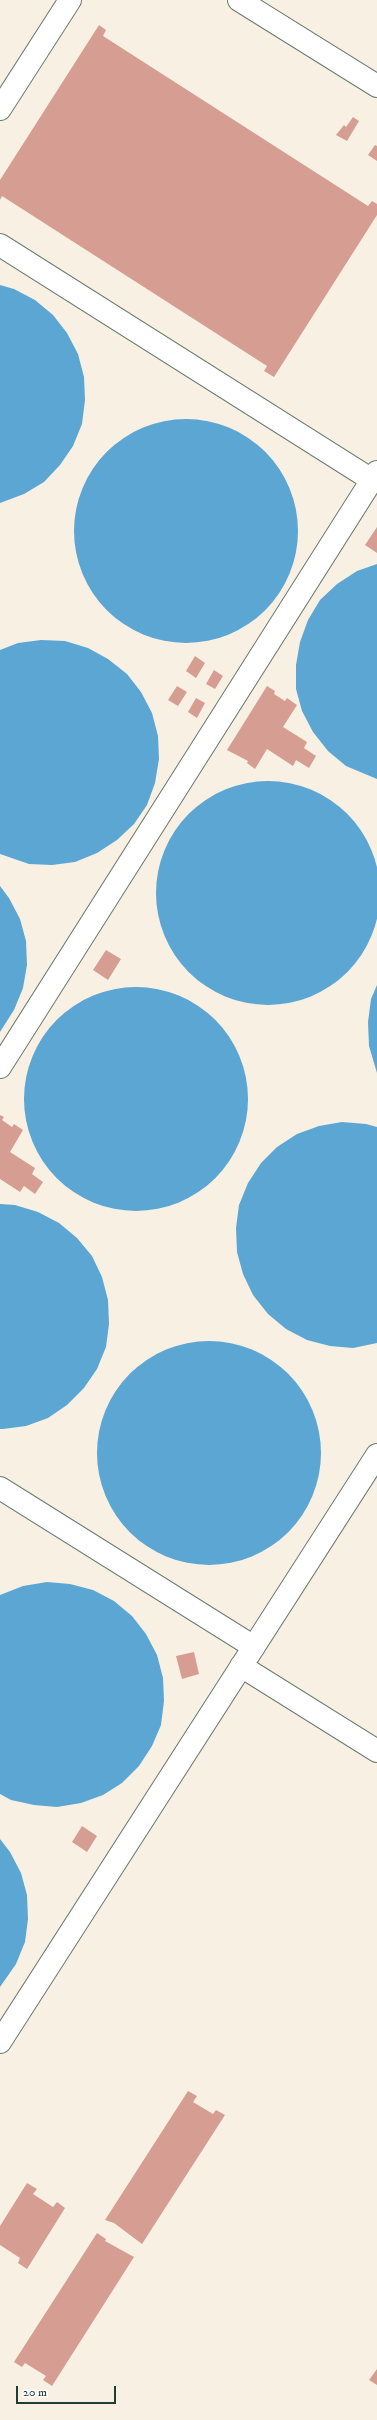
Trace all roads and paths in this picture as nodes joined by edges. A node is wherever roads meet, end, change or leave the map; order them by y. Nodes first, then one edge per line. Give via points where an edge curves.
1 (70, 0) edge
2 (239, 0) edge
3 (377, 86) edge
4 (0, 109) edge
5 (0, 245) edge
6 (375, 476) edge
7 (0, 1068) edge
8 (377, 1455) edge
9 (0, 1488) edge
10 (254, 1647) junction
11 (242, 1666) junction
12 (377, 1751) edge
13 (0, 2042) edge

1 - 4 lane
2 - 3 lane
5 - 6 lane
6 - 7 lane
8 - 10 lane
9 - 10 lane
10 - 11 lane
11 - 12 lane
11 - 13 lane

